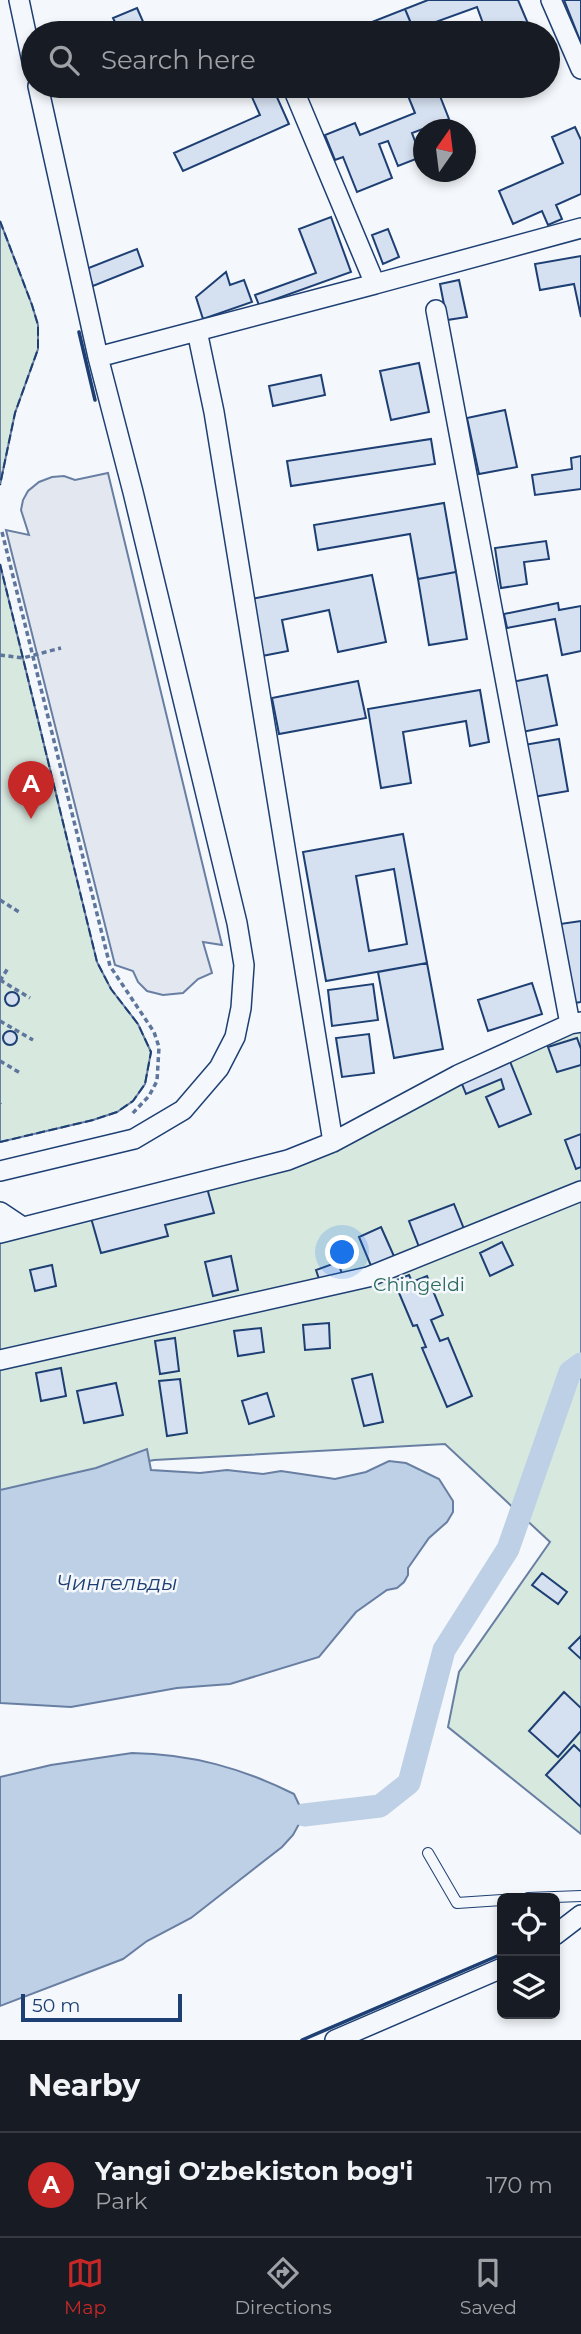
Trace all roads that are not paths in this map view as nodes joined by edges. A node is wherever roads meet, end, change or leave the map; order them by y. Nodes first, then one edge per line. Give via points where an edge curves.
1 (19, 0) edge
2 (551, 0) edge
3 (23, 21) edge
4 (581, 69) edge
5 (41, 98) edge
6 (297, 98) edge
7 (581, 228) edge
8 (375, 284) junction
9 (436, 310) dead end
10 (197, 331) junction
11 (98, 357) junction
12 (576, 1023) edge
13 (334, 1142) junction
14 (0, 1171) edge
15 (581, 1191) edge
16 (0, 1212) edge
17 (21, 1226) junction
18 (0, 1233) edge
19 (0, 1360) edge
20 (428, 1853) dead end
21 (581, 1896) edge
22 (560, 1897) edge
23 (497, 1900) edge
24 (581, 1916) edge
25 (560, 1931) edge
26 (497, 1970) edge
27 (371, 2032) edge
28 (335, 2040) edge

1 - 3 street
2 - 4 street
5 - 11 street
6 - 8 street
7 - 8 street
8 - 10 street
9 - 12 street
10 - 11 street
10 - 13 street
11 - 14 street via 237,923 244,965 242,1008 235,1037 219,1068 183,1110 134,1139
12 - 13 street via 458,1075
13 - 17 street via 288,1160
15 - 19 street via 368,1277
16 - 17 street
17 - 18 street
20 - 23 lane via 457,1903
21 - 22 lane
24 - 25 street
26 - 27 street
27 - 28 street

